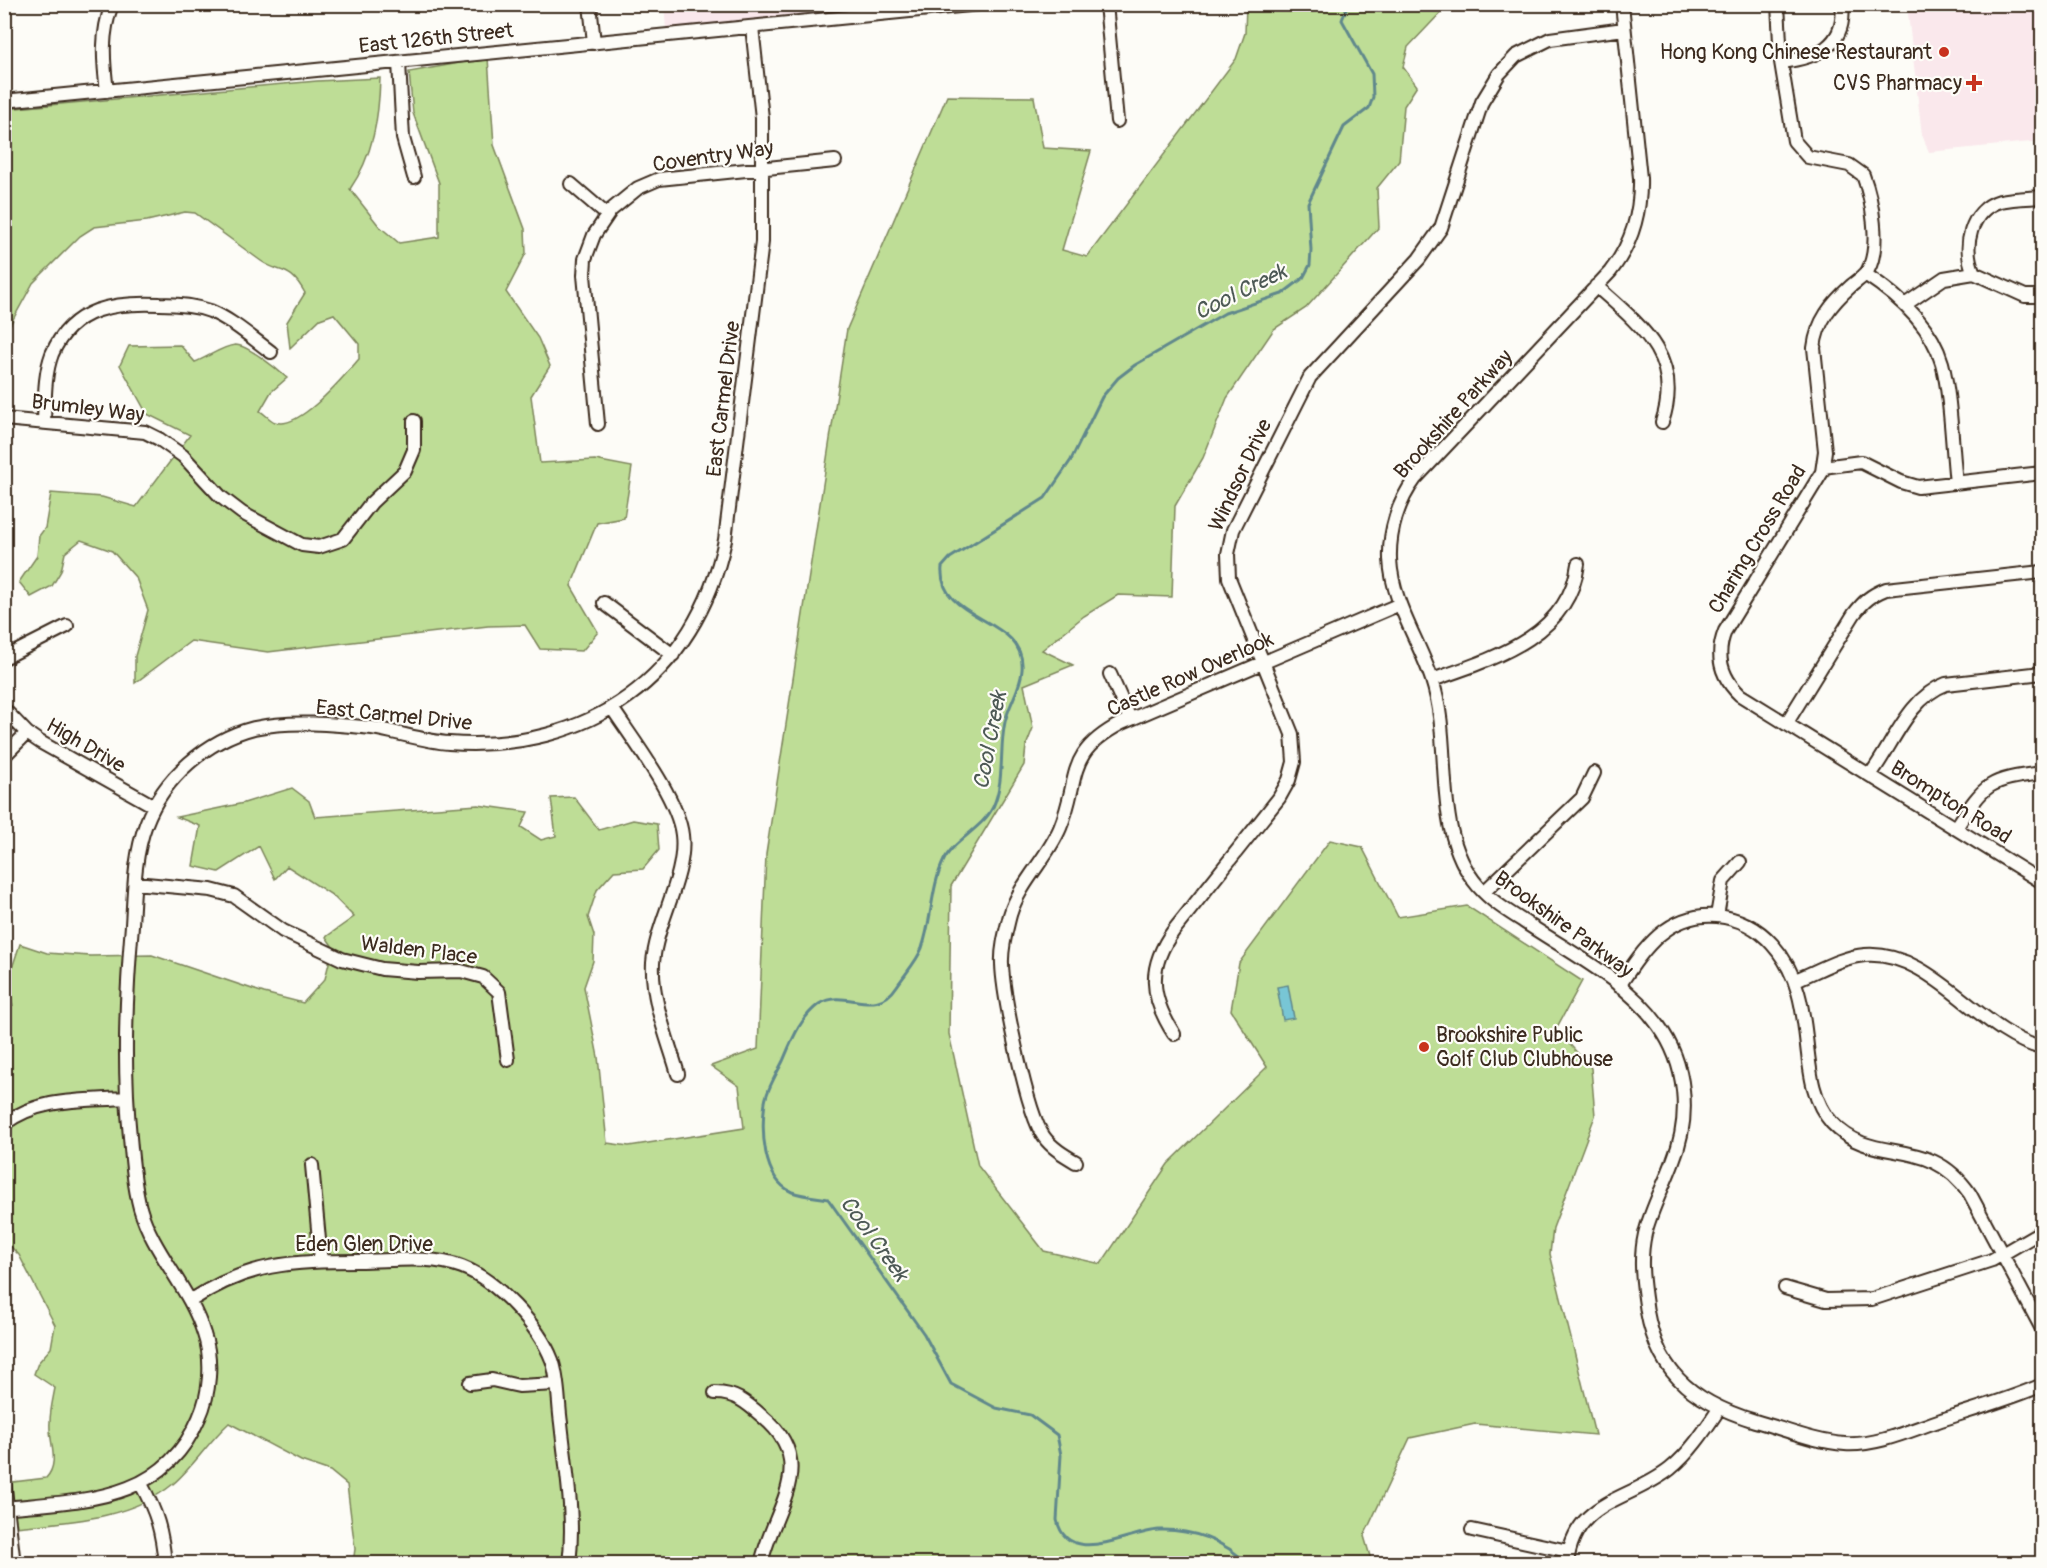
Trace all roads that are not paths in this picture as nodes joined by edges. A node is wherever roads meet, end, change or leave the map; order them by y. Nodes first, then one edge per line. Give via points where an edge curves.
1 (111, 4) edge
2 (590, 4) edge
3 (980, 4) edge
4 (1107, 4) edge
5 (1622, 4) edge
6 (1778, 4) edge
7 (1842, 4) edge
8 (752, 27) junction
9 (1624, 29) junction
10 (594, 43) junction
11 (399, 62) junction
12 (1781, 62) junction
13 (106, 91) junction
14 (4, 101) edge
15 (1116, 121) dead end
16 (835, 161) dead end
17 (764, 167) junction
18 (414, 177) dead end
19 (571, 184) dead end
20 (2043, 197) edge
21 (607, 215) junction
22 (1974, 273) junction
23 (1865, 274) junction
24 (1596, 286) junction
25 (2043, 296) edge
26 (1906, 304) junction
27 (271, 352) dead end
28 (4, 419) edge
29 (414, 421) dead end
30 (44, 422) junction
31 (1662, 422) dead end
32 (598, 424) dead end
33 (1823, 467) junction
34 (2043, 473) edge
35 (1956, 483) junction
36 (1578, 564) dead end
37 (2043, 572) edge
38 (604, 603) dead end
39 (1400, 604) junction
40 (67, 626) dead end
41 (673, 655) junction
42 (4, 658) edge
43 (1264, 663) junction
44 (2043, 673) edge
45 (1110, 674) dead end
46 (1432, 680) junction
47 (612, 708) junction
48 (4, 709) edge
49 (1130, 720) junction
50 (1786, 724) junction
51 (27, 733) junction
52 (4, 756) edge
53 (1594, 773) dead end
54 (2043, 774) edge
55 (1870, 776) junction
56 (154, 806) junction
57 (1956, 828) junction
58 (1740, 862) dead end
59 (2043, 882) edge
60 (135, 883) junction
61 (1484, 892) junction
62 (1717, 916) junction
63 (1795, 980) junction
64 (1619, 986) junction
65 (1174, 1034) dead end
66 (2043, 1048) edge
67 (508, 1060) dead end
68 (678, 1074) dead end
69 (126, 1098) junction
70 (4, 1124) edge
71 (1076, 1162) dead end
72 (312, 1165) dead end
73 (2043, 1231) edge
74 (2002, 1254) junction
75 (321, 1261) junction
76 (1785, 1288) dead end
77 (190, 1301) junction
78 (2043, 1329) edge
79 (470, 1383) dead end
80 (556, 1384) junction
81 (2043, 1385) edge
82 (715, 1392) dead end
83 (1719, 1409) junction
84 (4, 1481) edge
85 (141, 1484) junction
86 (6, 1508) edge
87 (1472, 1530) dead end
88 (1568, 1557) edge
89 (14, 1563) edge
90 (165, 1563) edge
91 (569, 1563) edge
92 (761, 1563) edge

1 - 13 street via 103,41
2 - 10 street
3 - 8 street, East 126th Street
4 - 15 street
5 - 9 street, Brookshire Parkway
6 - 12 street
7 - 12 street via 1843,24 1830,45 1803,59
8 - 10 street, East 126th Street
8 - 17 street, East Carmel Drive
9 - 24 street, Brookshire Parkway via 1640,205 1625,251
9 - 43 street, Windsor Drive via 1550,39 1525,50 1507,65 1482,102 1452,200 1432,242 1324,358 1303,389 1241,511 1228,547 1232,586
10 - 11 street, East 126th Street
11 - 13 street, East 126th Street
11 - 18 street via 403,138
12 - 23 street via 1790,130 1800,150 1818,161 1856,168 1866,183 1874,225
13 - 14 street, East 126th Street
16 - 17 street, Coventry Way
17 - 21 street, Coventry Way via 658,180 624,198
17 - 41 street, East Carmel Drive via 762,242 725,540 708,598
19 - 21 street
20 - 22 street via 2001,201 1979,214 1969,238
21 - 32 street, Coventry Way via 589,246 584,275
22 - 25 street via 2025,296
22 - 26 street via 1944,279
23 - 26 street
23 - 33 street, Charing Cross Road via 1835,301 1815,335
24 - 31 street via 1647,334 1661,355 1669,392
24 - 39 street, Brookshire Parkway via 1409,488 1391,538 1391,573
26 - 35 street via 1941,361
27 - 30 street via 225,319 202,308 110,305 88,314 69,330 53,352 47,369
28 - 30 street, Brumley Way
29 - 30 street, Brumley Way via 414,450 405,471 371,503 342,539 319,547 302,545 242,513 221,497 183,456 159,439 135,430
33 - 35 street via 1861,462 1918,487
33 - 50 street, Charing Cross Road via 1720,644 1722,666 1731,687
34 - 35 street
36 - 46 street via 1569,595 1540,632 1516,646
37 - 50 street via 1874,593 1854,614
38 - 41 street
39 - 43 street, Castle Row Overlook
39 - 46 street, Brookshire Parkway
40 - 42 street
41 - 47 street, East Carmel Drive via 641,688
43 - 49 street, Castle Row Overlook
43 - 65 street, Windsor Drive via 1292,734 1292,770 1279,798 1161,950 1155,977 1156,997
44 - 55 street via 1931,689 1918,702
45 - 49 street
46 - 61 street, Brookshire Parkway via 1452,831 1463,862
47 - 56 street, East Carmel Drive via 554,734 495,743 446,743 372,729 324,725 254,728 204,751 169,783
47 - 68 street via 674,807 682,834 681,858 653,964 656,997
48 - 51 street, High Drive
49 - 71 street, Castle Row Overlook via 1104,733 1083,755 1072,779 1058,832 1014,904 1002,954 1006,996 1035,1120 1049,1143
50 - 55 street, Charing Cross Road
51 - 52 street
51 - 56 street, High Drive
53 - 61 street via 1582,798
54 - 57 street via 1996,781 1976,798
55 - 57 street, Brompton Road
56 - 60 street, East Carmel Drive via 140,846
57 - 59 street, Brompton Road
58 - 62 street via 1723,881
60 - 67 street, Walden Place via 234,896 283,931 342,959 382,969 461,971 483,977 499,992
60 - 69 street, East Carmel Drive via 125,1007
61 - 64 street, Brookshire Parkway
62 - 63 street via 1748,925 1763,935 1777,949
62 - 64 street via 1688,919 1668,927 1649,942
63 - 66 street via 1848,958 1889,957 1917,968 2017,1038
63 - 74 street via 1805,1015 1813,1083 1829,1119 1866,1145 1917,1155 1946,1168 1970,1194
64 - 83 street, Brookshire Parkway via 1641,1005 1669,1042 1684,1102 1678,1146 1642,1245 1649,1323 1668,1368 1690,1392
69 - 70 street via 38,1105
69 - 77 street, East Carmel Drive via 141,1210
72 - 75 street
73 - 74 street
74 - 76 street via 1872,1299 1833,1301
74 - 78 street
75 - 77 street, Eden Glen Drive via 245,1271 218,1282
75 - 80 street, Eden Glen Drive via 432,1260 484,1278 536,1332 552,1360
77 - 85 street, East Carmel Drive via 206,1337 209,1372 204,1406 195,1429 179,1452
79 - 80 street via 492,1380 519,1386
80 - 91 street, Eden Glen Drive via 570,1512
81 - 83 street, Brookshire Parkway via 1883,1439 1856,1444 1819,1440
82 - 92 street via 739,1397 781,1434 791,1454 789,1486 766,1538
83 - 88 street via 1690,1450 1672,1467 1593,1511 1578,1530
84 - 86 street
85 - 86 street, East Carmel Drive via 83,1500
85 - 90 street via 162,1530
86 - 89 street
87 - 88 street

